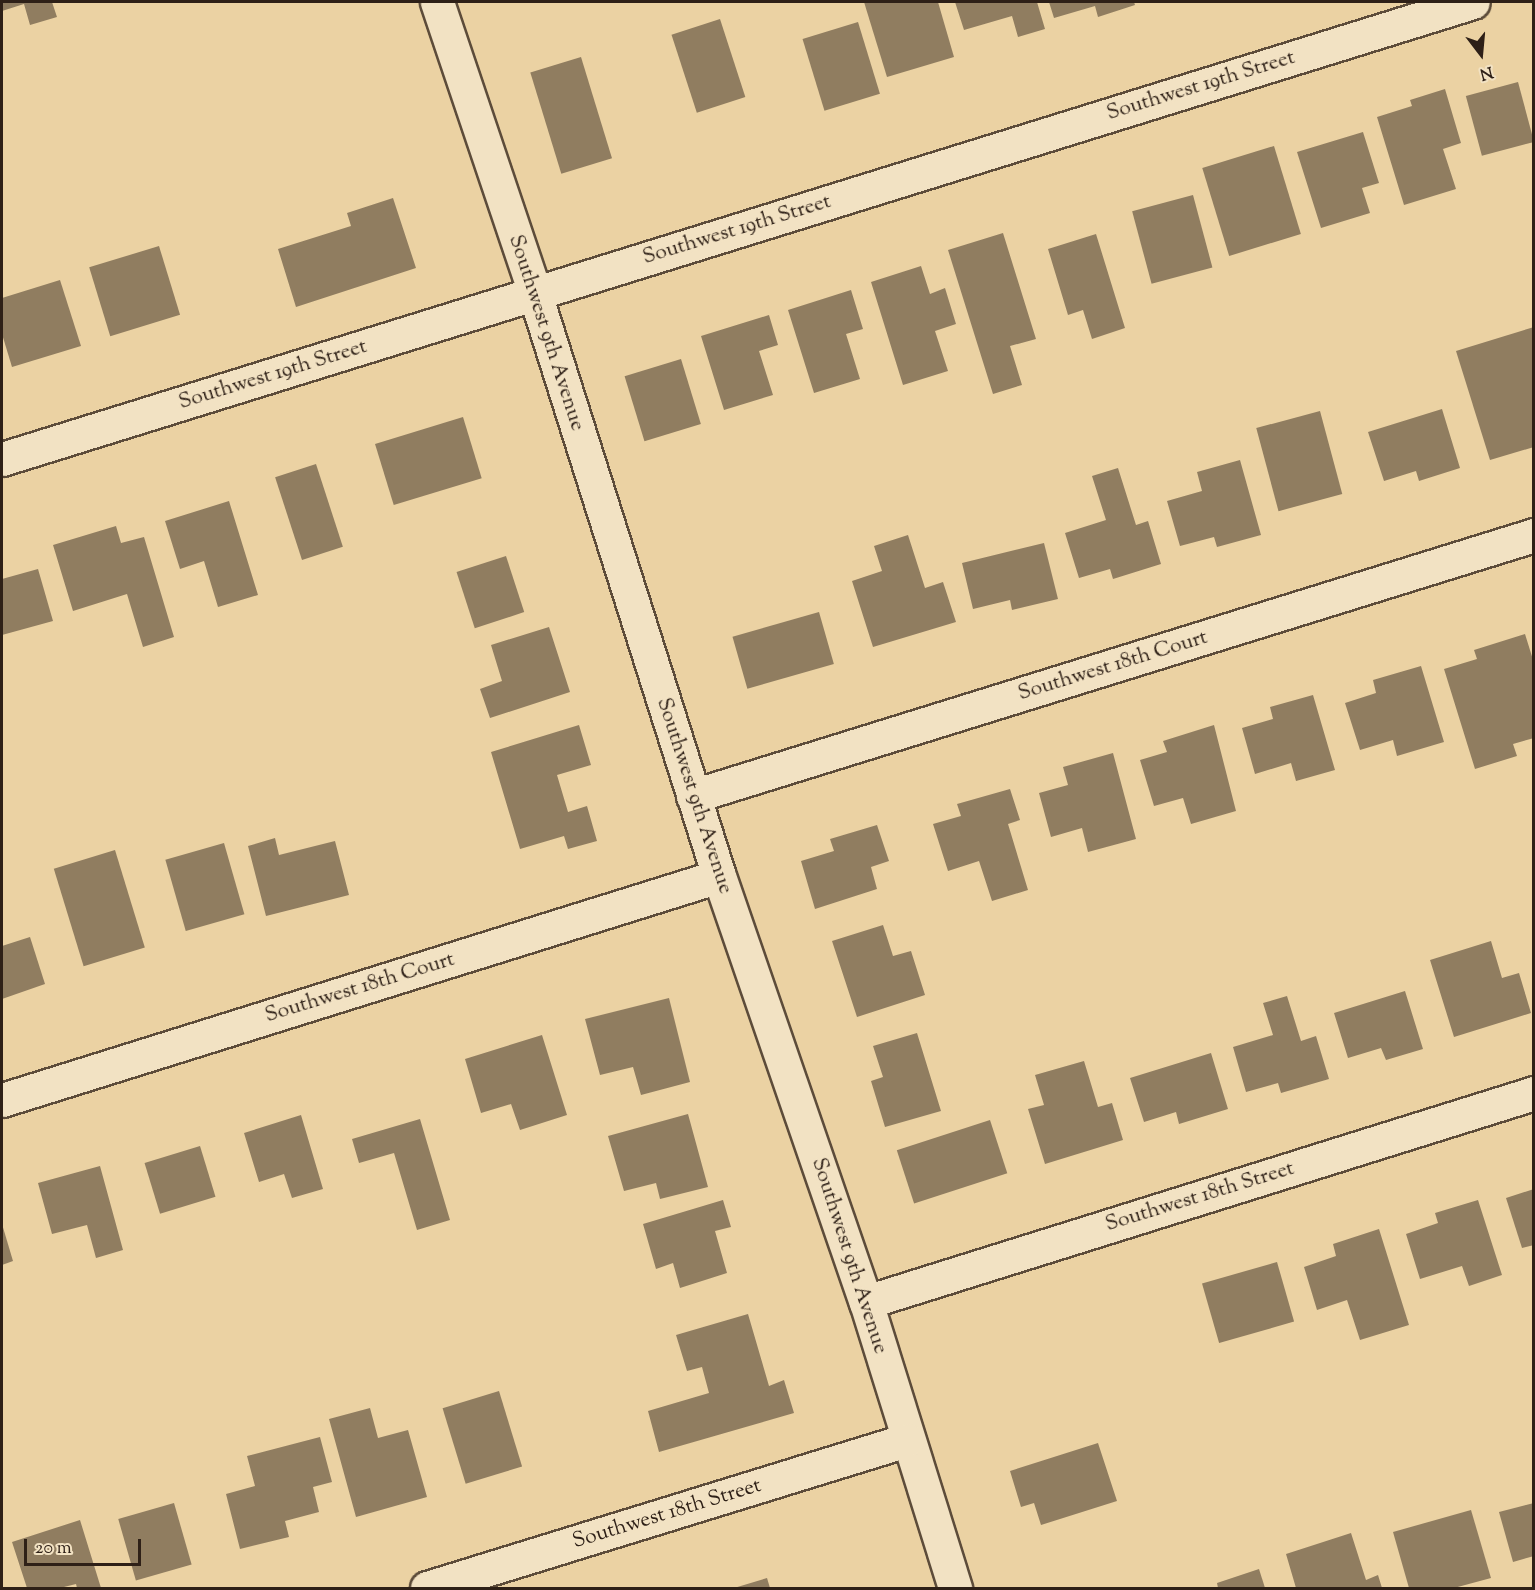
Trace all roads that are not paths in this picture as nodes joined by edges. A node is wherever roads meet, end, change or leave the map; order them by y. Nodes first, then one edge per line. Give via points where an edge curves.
1 (437, 2) edge
2 (1473, 2) edge
3 (535, 294) junction
4 (2, 459) edge
5 (1533, 535) edge
6 (693, 796) junction
7 (719, 876) junction
8 (1533, 1093) edge
9 (2, 1100) edge
10 (866, 1302) junction
11 (907, 1440) junction
12 (427, 1588) edge
13 (954, 1588) edge

1 - 3 street, Southwest 9th Avenue
2 - 3 street, Southwest 19th Street
3 - 4 street, Southwest 19th Street
3 - 6 street, Southwest 9th Avenue
5 - 6 street, Southwest 18th Court
6 - 7 street, Southwest 9th Avenue
7 - 9 street, Southwest 18th Court
7 - 10 street, Southwest 9th Avenue
8 - 10 street, Southwest 18th Street
10 - 11 street, Southwest 9th Avenue
11 - 12 street, Southwest 18th Street
11 - 13 street, Southwest 9th Avenue

